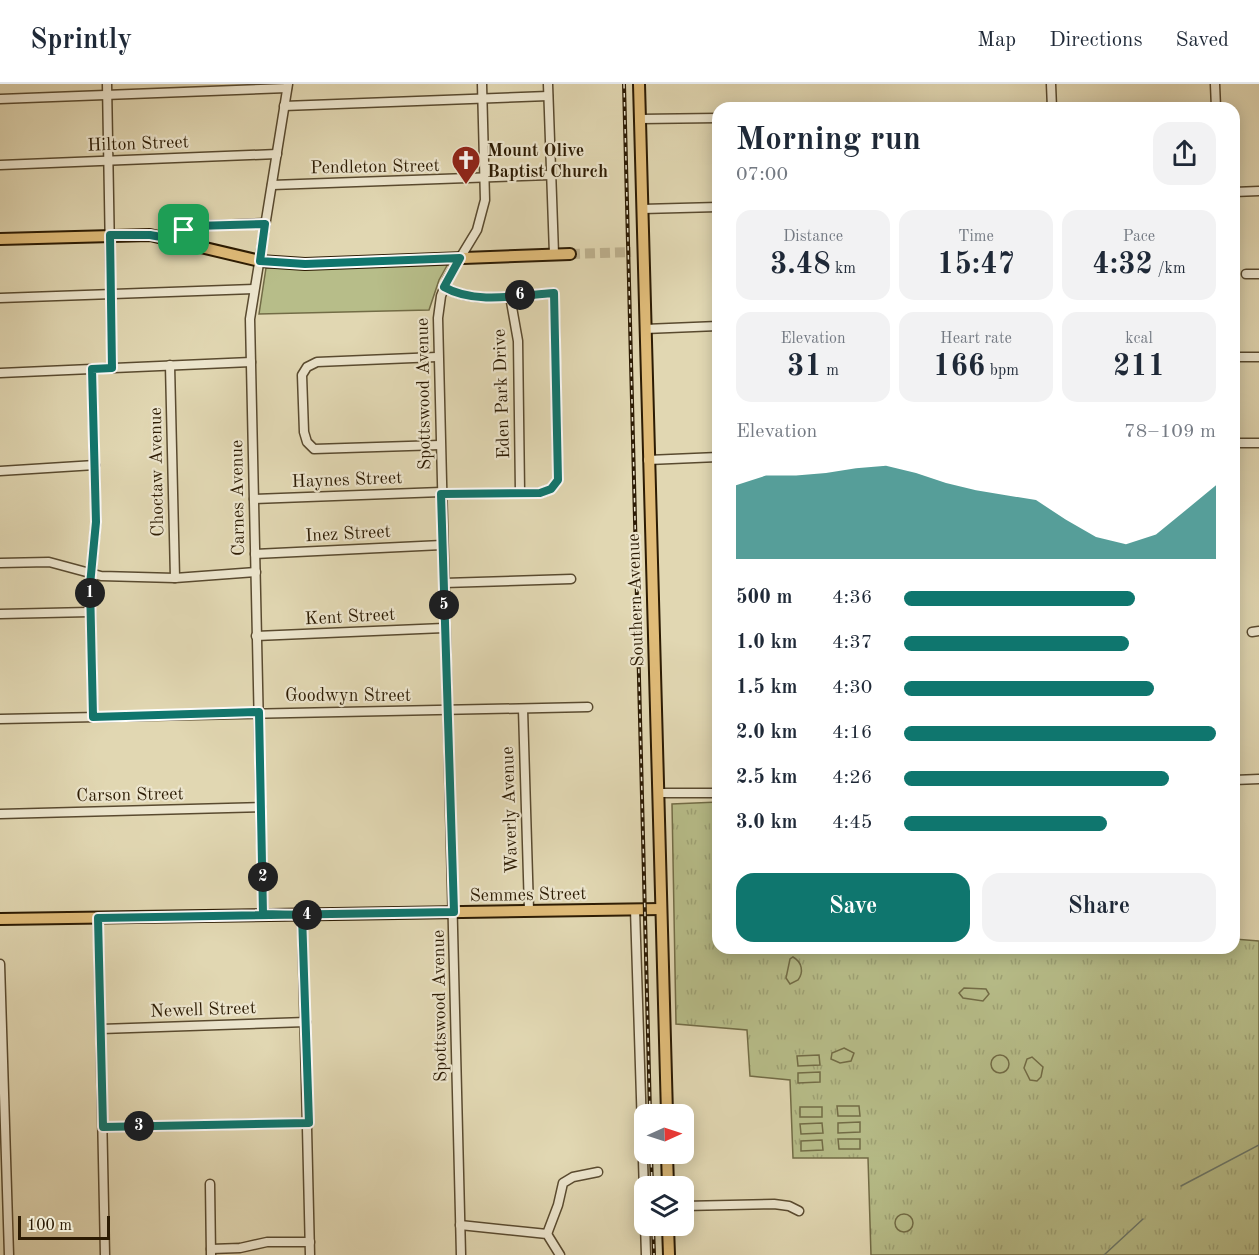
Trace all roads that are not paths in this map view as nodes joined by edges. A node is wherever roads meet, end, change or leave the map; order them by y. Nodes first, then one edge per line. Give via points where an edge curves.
1 (106, 84) edge
2 (482, 84) edge
3 (548, 84) edge
4 (639, 84) edge
5 (1051, 84) edge
6 (1215, 84) edge
7 (288, 86) edge
8 (107, 95) junction
9 (548, 96) junction
10 (0, 99) edge
11 (482, 99) junction
12 (1052, 102) edge
13 (1216, 102) edge
14 (284, 106) junction
15 (712, 118) edge
16 (640, 119) junction
17 (277, 154) junction
18 (108, 160) junction
19 (0, 165) edge
20 (550, 175) junction
21 (486, 180) junction
22 (272, 185) junction
23 (1259, 191) edge
24 (1240, 192) edge
25 (712, 207) edge
26 (642, 209) junction
27 (265, 224) junction
28 (110, 235) junction
29 (0, 239) edge
30 (172, 239) junction
31 (554, 254) junction
32 (570, 254) tunnel mouth
33 (460, 258) junction
34 (260, 261) junction
35 (1246, 274) dead end
36 (1259, 274) edge
37 (444, 287) junction
38 (254, 289) junction
39 (111, 293) junction
40 (510, 296) junction
41 (0, 298) edge
42 (712, 326) edge
43 (645, 328) junction
44 (437, 357) junction
45 (1240, 357) edge
46 (1259, 357) edge
47 (251, 362) junction
48 (170, 366) junction
49 (112, 368) junction
50 (92, 369) junction
51 (0, 373) edge
52 (1240, 443) edge
53 (1259, 443) edge
54 (440, 445) junction
55 (712, 457) edge
56 (648, 460) junction
57 (95, 465) junction
58 (0, 471) edge
59 (520, 492) junction
60 (441, 493) junction
61 (254, 499) junction
62 (442, 545) junction
63 (255, 554) junction
64 (0, 563) edge
65 (256, 572) junction
66 (90, 574) junction
67 (175, 578) junction
68 (571, 579) dead end
69 (444, 583) junction
70 (90, 612) junction
71 (0, 614) edge
72 (444, 628) junction
73 (256, 636) junction
74 (588, 707) dead end
75 (523, 709) junction
76 (447, 711) junction
77 (259, 712) junction
78 (93, 717) junction
79 (0, 719) edge
80 (1259, 779) edge
81 (1240, 780) edge
82 (658, 793) junction
83 (712, 793) edge
84 (261, 807) junction
85 (0, 814) edge
86 (635, 909) junction
87 (661, 909) junction
88 (529, 910) junction
89 (454, 912) junction
90 (263, 914) junction
91 (302, 915) junction
92 (98, 918) junction
93 (0, 919) edge
94 (0, 964) edge
95 (306, 1022) junction
96 (101, 1029) junction
97 (667, 1104) edge
98 (309, 1123) junction
99 (103, 1127) junction
100 (598, 1172) dead end
101 (210, 1184) dead end
102 (694, 1206) edge
103 (800, 1211) dead end
104 (460, 1225) junction
105 (547, 1234) junction
106 (668, 1236) edge
107 (310, 1242) junction
108 (211, 1252) edge
109 (9, 1255) edge
110 (105, 1255) edge
111 (310, 1255) edge
112 (460, 1255) edge
113 (560, 1255) edge
114 (646, 1255) edge
115 (669, 1255) edge

1 - 8 street
2 - 11 street, Spottswood Avenue
3 - 9 street
4 - 16 main road, Southern Avenue
5 - 12 street
6 - 13 street
7 - 8 street
7 - 14 street, Carnes Avenue
8 - 10 street
8 - 18 street
9 - 11 street
9 - 20 street
11 - 14 street
11 - 21 street, Spottswood Avenue
14 - 17 street, Carnes Avenue
15 - 16 street
16 - 26 main road, Southern Avenue
17 - 18 street, Hilton Street
17 - 22 street, Carnes Avenue
18 - 19 street, Hilton Street
18 - 28 street
20 - 21 street, Pendleton Street
20 - 31 street
21 - 22 street, Pendleton Street
21 - 33 street, Spottswood Avenue via 482,217
22 - 27 street, Carnes Avenue
23 - 24 street
25 - 26 street
26 - 43 main road, Southern Avenue via 636,252
27 - 30 street via 195,226
27 - 34 street, Carnes Avenue
28 - 29 main road
28 - 30 main road
28 - 39 street
30 - 34 main road
31 - 32 main road
31 - 33 main road
33 - 34 main road via 305,264
33 - 37 street, Spottswood Avenue
34 - 38 street, Carnes Avenue
35 - 36 street
37 - 40 street via 470,297
37 - 44 street, Spottswood Avenue
38 - 39 street
38 - 47 street, Carnes Avenue
39 - 41 street
39 - 49 street
40 - 59 street, Eden Park Drive via 518,341
40 - 59 street, Haynes Street via 554,293 558,480 551,489 540,493
42 - 43 street
43 - 56 main road, Southern Avenue
44 - 54 street, Spottswood Avenue
44 - 54 street via 317,362 302,375 304,432 310,447 322,450
45 - 46 street
47 - 48 street
47 - 61 street, Carnes Avenue
48 - 49 street
48 - 67 street, Choctaw Avenue
49 - 50 street
50 - 51 street
50 - 57 street
52 - 53 street
54 - 60 street, Spottswood Avenue
55 - 56 street
56 - 82 main road, Southern Avenue
57 - 58 street
57 - 66 street via 96,534
59 - 60 street, Haynes Street
60 - 61 street, Haynes Street
60 - 62 street, Spottswood Avenue
61 - 63 street, Carnes Avenue
62 - 63 street, Inez Street
62 - 69 street, Spottswood Avenue
63 - 65 street, Carnes Avenue
64 - 66 street via 49,562
65 - 67 street
65 - 73 street, Carnes Avenue
66 - 67 street
66 - 70 street
68 - 69 street
69 - 72 street, Spottswood Avenue
70 - 71 street
70 - 78 street
72 - 73 street, Kent Street
72 - 76 street, Spottswood Avenue
73 - 77 street, Carnes Avenue
74 - 75 street, Goodwyn Street
75 - 76 street, Goodwyn Street
75 - 88 street, Waverly Avenue
76 - 77 street, Goodwyn Street
76 - 89 street, Spottswood Avenue
77 - 78 street, Goodwyn Street
77 - 84 street, Carnes Avenue
78 - 79 street, Goodwyn Street
80 - 81 street
82 - 83 street
82 - 87 main road, Southern Avenue
84 - 85 street, Carson Street
84 - 90 street, Carnes Avenue
86 - 87 main road, Semmes Street
86 - 88 main road, Semmes Street
86 - 114 street
87 - 97 main road, Southern Avenue
88 - 89 main road, Semmes Street
89 - 91 main road, Semmes Street
89 - 104 street, Spottswood Avenue
90 - 91 main road, Semmes Street
90 - 92 main road, Semmes Street
91 - 95 street
92 - 93 main road, Semmes Street
92 - 96 street
94 - 109 street
95 - 96 street, Newell Street
95 - 98 street
96 - 99 street
98 - 99 street
98 - 107 street
99 - 110 street
100 - 105 street via 563,1183
101 - 108 street
102 - 103 street via 774,1204
104 - 105 street
104 - 112 street, Spottswood Avenue
105 - 113 street
106 - 115 main road
107 - 108 street via 267,1242
107 - 111 street

